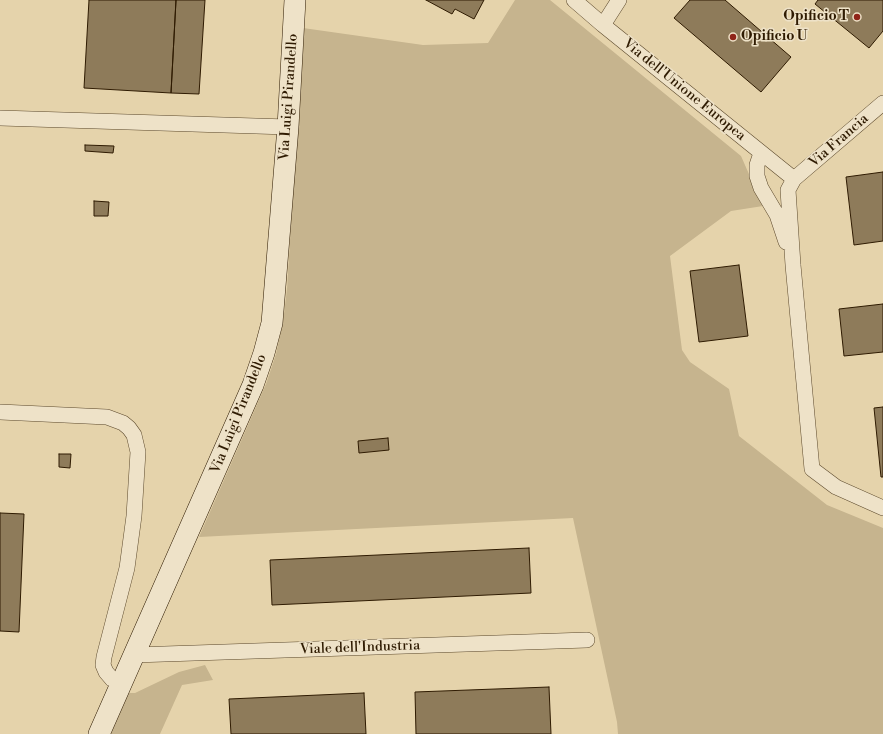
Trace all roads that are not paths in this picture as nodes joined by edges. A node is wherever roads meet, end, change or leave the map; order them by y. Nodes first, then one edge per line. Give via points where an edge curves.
1 (295, 0) edge
2 (574, 0) edge
3 (619, 0) edge
4 (603, 25) junction
5 (883, 103) edge
6 (0, 118) edge
7 (288, 127) junction
8 (761, 153) junction
9 (791, 185) junction
10 (766, 196) junction
11 (793, 265) junction
12 (0, 412) edge
13 (883, 508) edge
14 (586, 640) dead end
15 (134, 655) junction
16 (121, 683) junction
17 (99, 734) edge

1 - 7 street, Via Luigi Pirandello
2 - 4 street, Via dell'Unione Europea
3 - 4 street
4 - 8 street, Via dell'Unione Europea
5 - 9 street, Via Francia
6 - 7 street
7 - 15 street, Via Luigi Pirandello via 273,317 264,353 254,385
8 - 9 street, Via dell'Unione Europea
8 - 10 street via 756,176
9 - 10 street
9 - 11 street
10 - 11 street via 777,215
11 - 13 street via 812,469 836,487
12 - 16 street via 107,417 123,423 134,435 138,452 134,516 128,560 103,665 112,679
14 - 15 street, Viale dell'Industria
15 - 16 street, Via Luigi Pirandello
16 - 17 street, Via Luigi Pirandello

